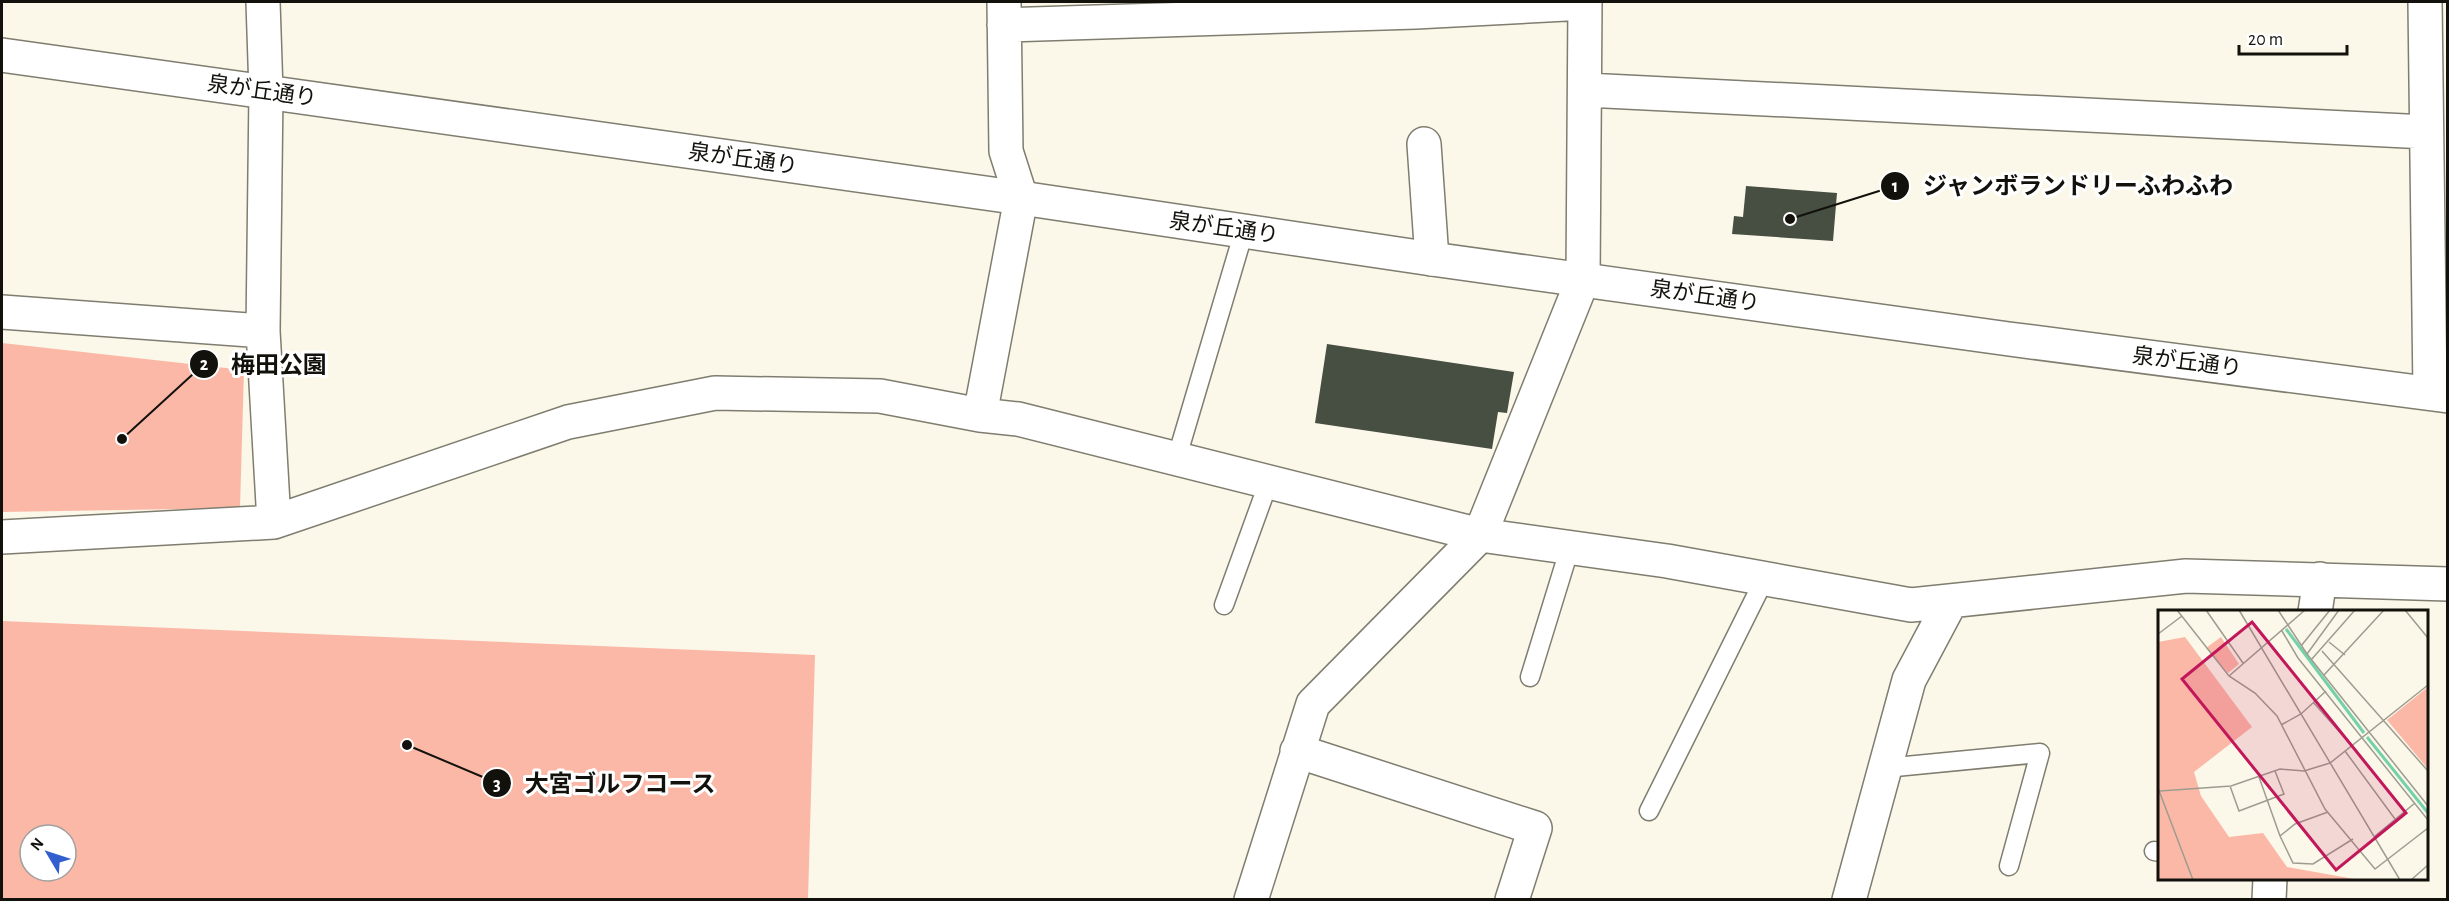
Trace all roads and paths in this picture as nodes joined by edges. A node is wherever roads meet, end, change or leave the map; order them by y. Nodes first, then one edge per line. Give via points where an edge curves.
1 (263, 2) edge
2 (1585, 2) edge
3 (2425, 2) edge
4 (1004, 13) edge
5 (2, 55) edge
6 (1586, 90) junction
7 (266, 92) junction
8 (2426, 132) junction
9 (1424, 144) dead end
10 (1021, 198) junction
11 (1244, 231) junction
12 (1432, 259) junction
13 (1583, 279) junction
14 (2, 312) edge
15 (263, 331) junction
16 (2439, 394) edge
17 (980, 415) junction
18 (1177, 457) junction
19 (1269, 481) junction
20 (274, 522) junction
21 (1480, 535) junction
22 (2, 537) edge
23 (1570, 547) junction
24 (1765, 578) junction
25 (2320, 579) junction
26 (2448, 584) edge
27 (1951, 601) junction
28 (1224, 605) dead end
29 (2315, 610) edge
30 (1530, 676) dead end
31 (1297, 751) junction
32 (1884, 768) junction
33 (1649, 811) dead end
34 (2009, 866) dead end
35 (2270, 880) edge
36 (1251, 900) edge
37 (1512, 900) edge
38 (1849, 900) edge
39 (2269, 900) edge

1 - 7 street
2 - 4 street via 1416,12
2 - 6 street
3 - 8 street
4 - 10 street via 1006,151
5 - 7 street, 泉が丘通り
6 - 8 street
6 - 13 street
7 - 10 street, 泉が丘通り
7 - 15 street
8 - 16 street
9 - 12 street
10 - 11 street, 泉が丘通り
10 - 17 street
11 - 12 street, 泉が丘通り
11 - 18 lane
12 - 13 street, 泉が丘通り
13 - 16 street, 泉が丘通り
13 - 21 street
14 - 15 street
15 - 20 street
17 - 18 street via 1018,419
17 - 20 street via 880,396 716,393 568,422
18 - 19 street
19 - 21 street
19 - 28 lane
20 - 22 street
21 - 23 street
21 - 31 street via 1313,704
23 - 24 street
23 - 30 lane
24 - 27 street via 1911,605
24 - 33 lane
25 - 26 street
25 - 27 street via 2187,576
25 - 29 street
27 - 32 street via 1909,680
31 - 36 street
31 - 37 street via 1534,828
32 - 34 lane via 2040,753
32 - 38 street
35 - 39 street

